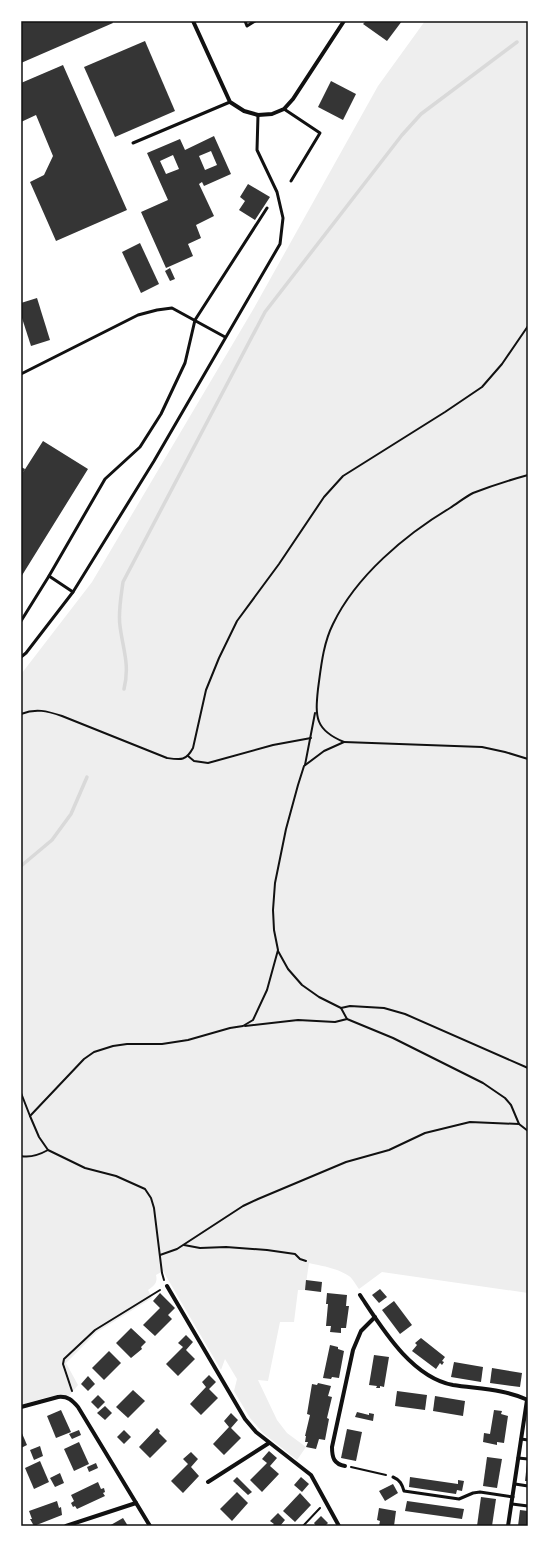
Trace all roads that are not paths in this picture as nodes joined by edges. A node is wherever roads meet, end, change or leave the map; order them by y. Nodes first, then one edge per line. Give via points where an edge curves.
1 (194, 21) edge
2 (245, 21) edge
3 (254, 21) edge
4 (344, 21) edge
5 (230, 102) junction
6 (284, 109) junction
7 (258, 115) junction
8 (133, 143) dead end
9 (291, 181) dead end
10 (267, 208) dead end
11 (195, 320) junction
12 (225, 337) junction
13 (21, 374) edge
14 (49, 576) junction
15 (73, 592) junction
16 (21, 621) edge
17 (21, 657) edge
18 (167, 1286) road end
19 (360, 1295) dead end
20 (375, 1317) junction
21 (528, 1400) edge
22 (21, 1407) edge
23 (521, 1439) junction
24 (528, 1440) edge
25 (269, 1443) junction
26 (518, 1458) junction
27 (528, 1459) edge
28 (345, 1466) road end
29 (393, 1477) road end
30 (208, 1482) dead end
31 (515, 1484) junction
32 (528, 1486) edge
33 (513, 1497) junction
34 (136, 1503) junction
35 (512, 1504) junction
36 (528, 1506) edge
37 (66, 1526) edge
38 (150, 1526) edge
39 (339, 1526) edge
40 (508, 1526) edge

1 - 5 street
2 - 3 lane via 247,26
4 - 6 street
5 - 7 street via 244,111
5 - 8 lane
6 - 7 street via 272,114
6 - 9 lane via 320,133
7 - 12 lane via 257,150 277,192 283,218 280,244
10 - 11 lane
11 - 12 lane
11 - 13 lane via 172,308 150,312
11 - 14 lane via 185,363 161,414 140,447 105,479
12 - 15 lane via 154,461
14 - 15 lane
14 - 16 lane
15 - 17 lane
18 - 25 street via 245,1419
19 - 20 street
20 - 21 street via 404,1355 416,1366 441,1381 514,1394
20 - 28 street via 361,1331 353,1350 332,1447 334,1462
21 - 23 street
22 - 34 street via 58,1397 71,1398
23 - 24 lane
23 - 26 street
25 - 30 street
25 - 39 street via 310,1475
26 - 27 lane
26 - 31 street
29 - 33 lane via 402,1484 404,1491 459,1499 480,1492
31 - 32 lane
31 - 33 street
33 - 35 street
34 - 37 street
34 - 38 street
35 - 36 lane
35 - 40 street

